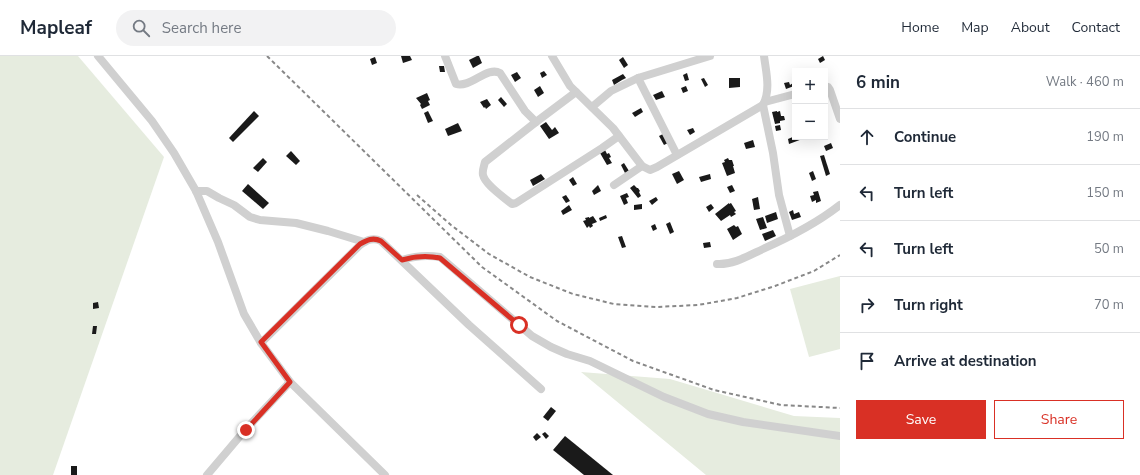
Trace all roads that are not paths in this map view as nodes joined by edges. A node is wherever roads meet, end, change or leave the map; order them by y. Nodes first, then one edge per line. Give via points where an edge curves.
1 (98, 56) edge
2 (445, 56) edge
3 (552, 56) edge
4 (710, 56) edge
5 (764, 56) edge
6 (638, 78) junction
7 (828, 87) edge
8 (576, 92) junction
9 (792, 95) edge
10 (764, 103) junction
11 (592, 107) junction
12 (840, 119) edge
13 (536, 122) junction
14 (619, 136) junction
15 (677, 155) junction
16 (642, 166) junction
17 (614, 185) dead end
18 (196, 190) junction
19 (840, 205) edge
20 (790, 236) junction
21 (364, 242) junction
22 (402, 260) junction
23 (717, 264) dead end
24 (261, 342) junction
25 (290, 382) junction
26 (541, 389) dead end
27 (840, 436) edge
28 (207, 475) edge
29 (385, 475) edge

1 - 18 street via 152,120
2 - 13 street via 456,84 474,81 491,72 500,73 525,111
3 - 8 street
4 - 6 street
5 - 10 street via 768,88
6 - 11 street via 611,91
6 - 15 street
7 - 12 street
8 - 11 street
8 - 13 street
9 - 10 street
10 - 15 street
10 - 20 street via 779,195
11 - 14 street
13 - 14 street via 485,162 482,175 486,182 512,204
14 - 16 street
15 - 16 street via 650,170
16 - 17 street
18 - 21 street via 207,191 250,217 296,223
18 - 24 street via 244,314
19 - 20 street via 825,217
20 - 23 street via 740,260
21 - 22 street via 377,239
21 - 24 street
22 - 26 street via 469,325
22 - 27 street via 413,256 440,258 532,336 562,352 590,360 664,397 729,419
24 - 25 street
25 - 28 street
25 - 29 street

